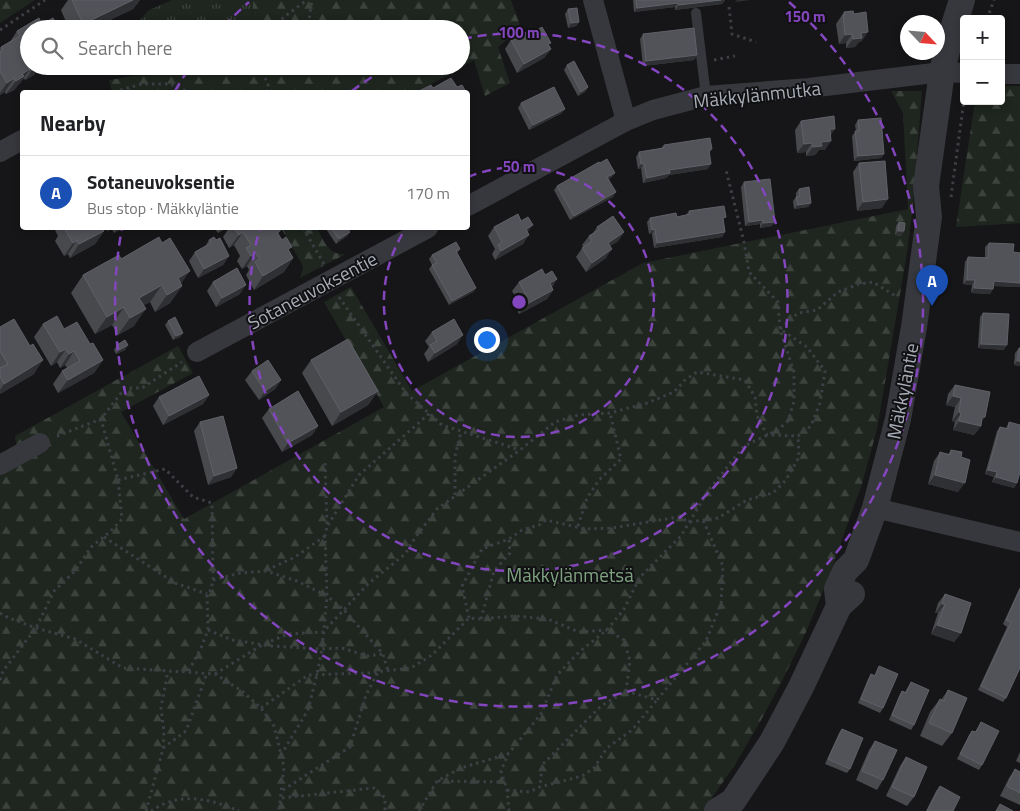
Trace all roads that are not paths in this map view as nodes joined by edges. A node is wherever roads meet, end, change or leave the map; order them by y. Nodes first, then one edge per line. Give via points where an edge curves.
1 (593, 0) edge
2 (962, 0) edge
3 (976, 0) edge
4 (696, 13) dead end
5 (971, 15) edge
6 (960, 49) edge
7 (953, 73) edge
8 (1005, 74) edge
9 (1020, 74) edge
10 (706, 96) junction
11 (626, 121) junction
12 (20, 141) edge
13 (0, 152) edge
14 (470, 205) edge
15 (424, 230) edge
16 (197, 352) road end
17 (40, 443) road end
18 (0, 465) edge
19 (875, 508) junction
20 (1020, 542) edge
21 (727, 808) edge

1 - 11 street
2 - 7 street, Mäkkyläntie via 950,38
3 - 5 street
4 - 10 lane
6 - 7 street, Mäkkyläntie
7 - 10 street, Mäkkylänmutka
7 - 19 street, Mäkkyläntie via 926,186 929,217 898,419
8 - 9 street
10 - 11 street, Mäkkylänmutka
11 - 14 street
12 - 13 street
15 - 16 street, Sotaneuvoksentie
17 - 18 street
19 - 20 street
19 - 21 street, Mäkkyläntie via 856,560 859,576 856,586 851,596 839,606 772,742

